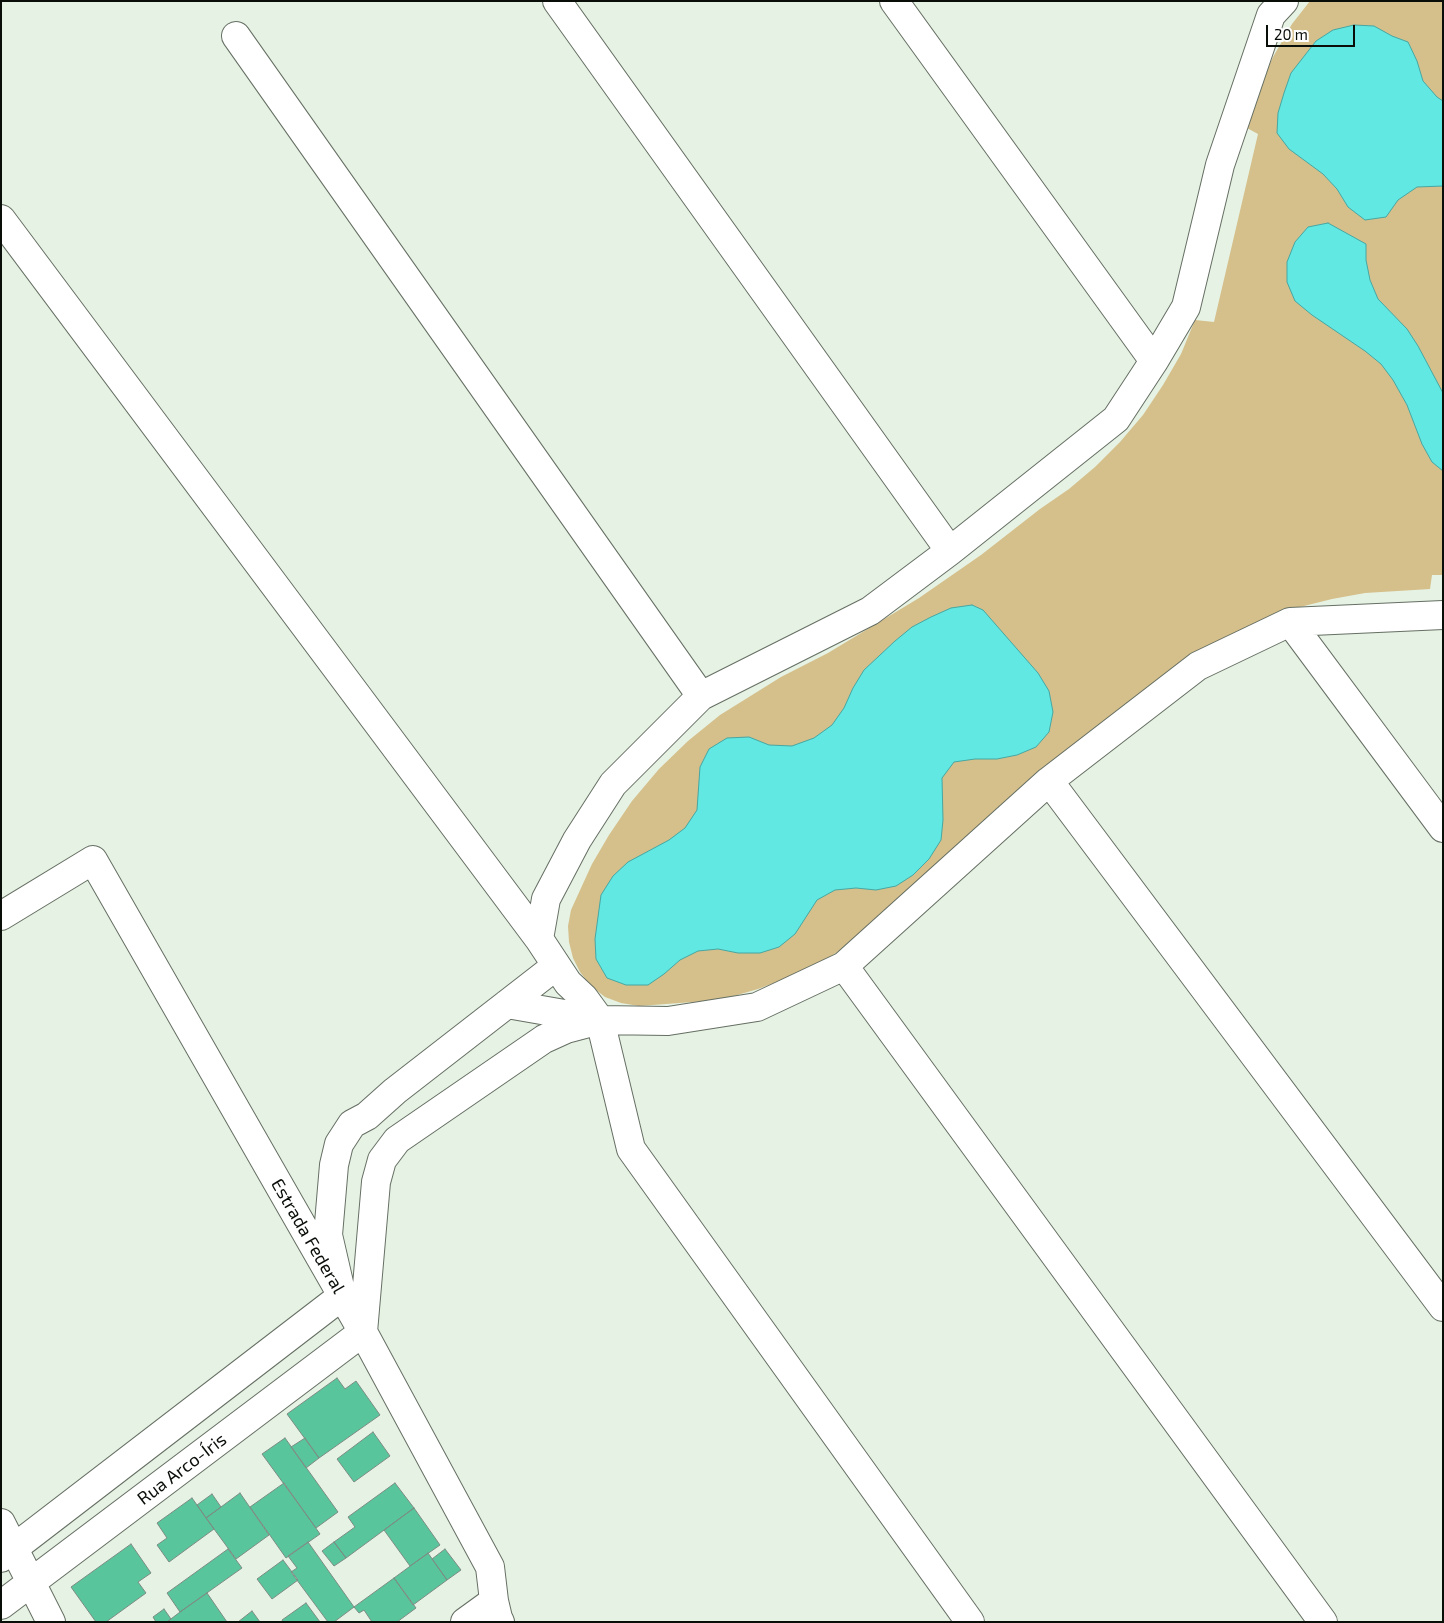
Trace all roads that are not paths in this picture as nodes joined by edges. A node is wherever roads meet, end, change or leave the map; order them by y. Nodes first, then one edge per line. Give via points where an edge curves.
1 (557, 1) edge
2 (894, 1) edge
3 (1272, 6) edge
4 (236, 36) dead end
5 (1, 219) edge
6 (1154, 361) junction
7 (950, 551) junction
8 (1443, 615) edge
9 (1290, 622) junction
10 (701, 696) junction
11 (1049, 781) junction
12 (1443, 828) edge
13 (1, 916) edge
14 (539, 939) junction
15 (556, 966) junction
16 (844, 966) junction
17 (507, 1004) junction
18 (600, 1020) junction
19 (342, 1296) junction
20 (1443, 1307) edge
21 (363, 1332) junction
22 (1, 1523) edge
23 (8, 1553) edge
24 (31, 1584) junction
25 (1, 1605) edge
26 (497, 1612) edge
27 (51, 1622) edge
28 (465, 1622) edge
29 (970, 1622) edge
30 (1323, 1622) edge

1 - 7 street
2 - 6 street
3 - 6 street via 1220,164 1186,307
4 - 10 street
5 - 14 street
6 - 7 street via 1116,419
7 - 10 street via 870,611
8 - 9 street
9 - 11 street via 1198,666
9 - 12 street
10 - 14 street via 613,784 577,840 546,899
11 - 16 street
11 - 20 street
13 - 19 street, Estrada Federal via 93,860
14 - 15 street
15 - 17 street
15 - 18 street
16 - 18 street via 757,1007 668,1021
16 - 30 street
17 - 18 street
17 - 19 street via 395,1091 368,1116 352,1124 339,1144 328,1235
18 - 21 street via 544,1039 397,1140 382,1160 376,1182
18 - 29 street via 631,1149
19 - 21 street, Estrada Federal
19 - 23 street
21 - 24 street, Rua Arco-Íris
21 - 26 street, Estrada Federal via 490,1568
22 - 23 street
23 - 24 street
24 - 25 street, Rua Arco-Íris
24 - 27 street
26 - 28 street

